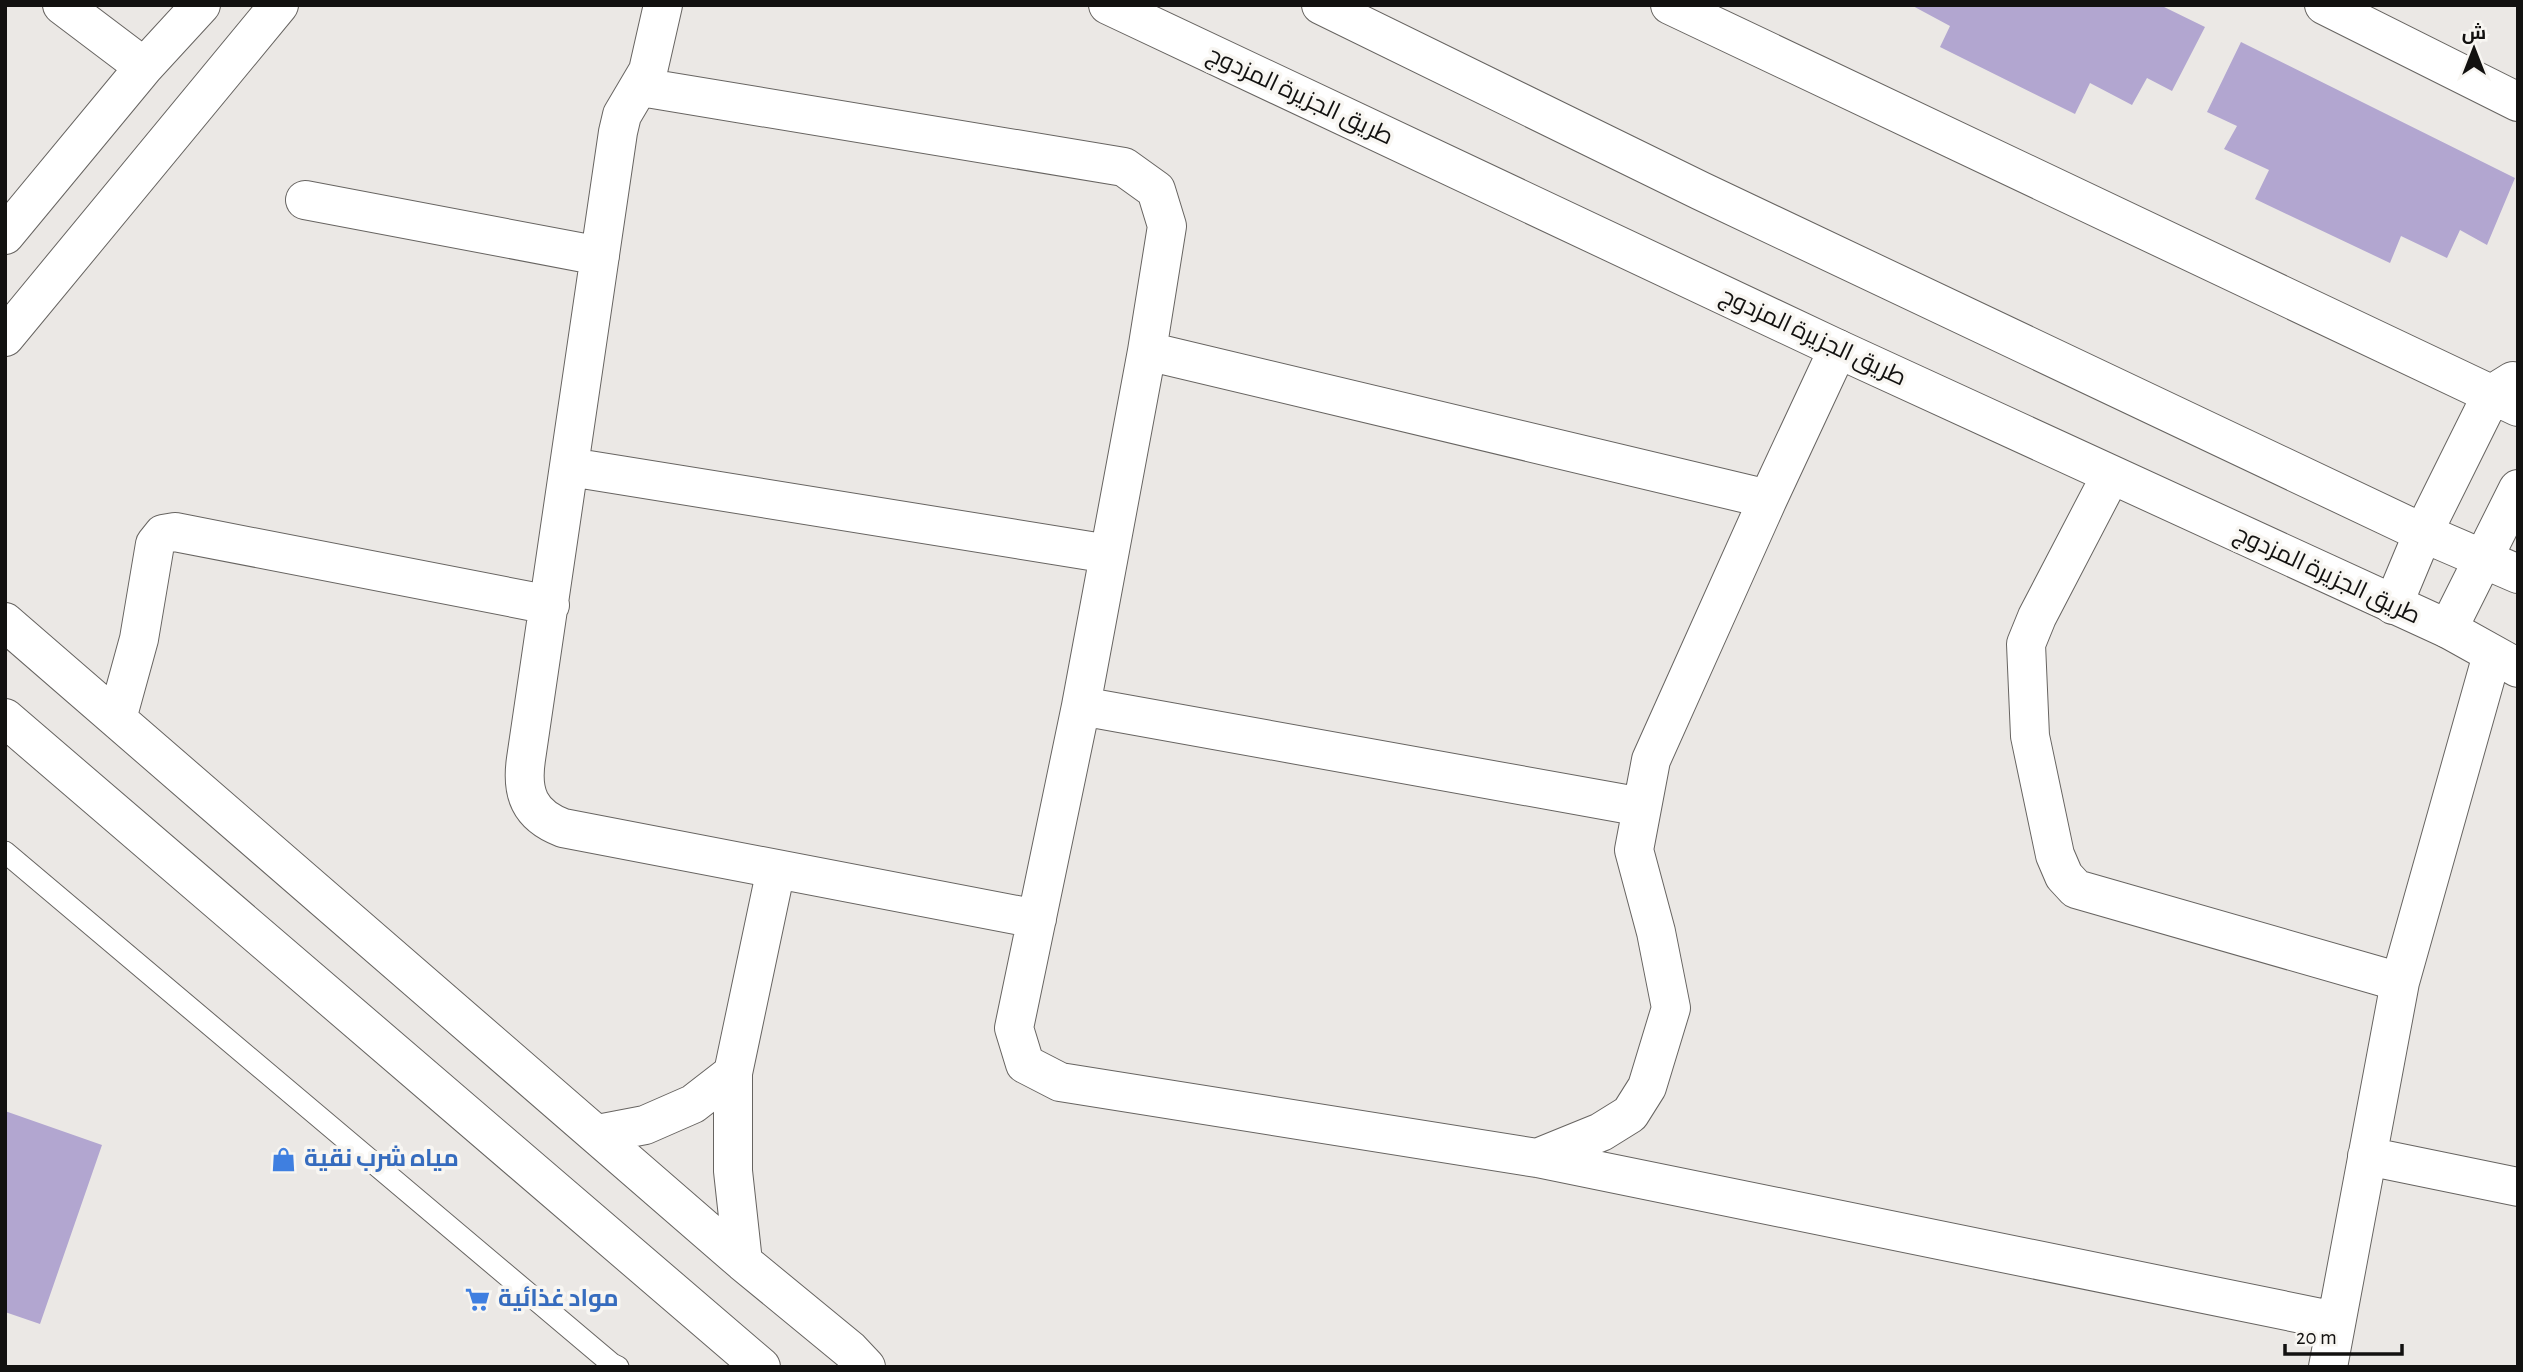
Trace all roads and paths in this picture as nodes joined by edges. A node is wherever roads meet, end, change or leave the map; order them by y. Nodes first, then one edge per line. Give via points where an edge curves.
1 (62, 5) edge
2 (201, 5) edge
3 (279, 5) edge
4 (663, 5) edge
5 (1108, 5) edge
6 (1321, 5) edge
7 (1670, 5) edge
8 (2324, 5) edge
9 (144, 67) junction
10 (641, 87) junction
11 (2518, 102) edge
12 (305, 200) dead end
13 (5, 235) edge
14 (600, 256) junction
15 (5, 337) edge
16 (1838, 349) junction
17 (1147, 351) junction
18 (2509, 393) edge
19 (570, 467) junction
20 (2110, 475) junction
21 (2518, 489) edge
22 (1768, 499) junction
23 (2423, 533) junction
24 (1109, 554) junction
25 (2482, 558) junction
26 (2518, 574) edge
27 (550, 605) junction
28 (2393, 605) junction
29 (5, 622) edge
30 (2448, 629) junction
31 (2505, 662) edge
32 (1081, 706) junction
33 (5, 718) edge
34 (117, 719) junction
35 (1642, 807) junction
36 (5, 852) edge
37 (776, 869) junction
38 (1037, 919) junction
39 (2400, 982) junction
40 (733, 1073) junction
41 (597, 1134) junction
42 (2367, 1156) junction
43 (1536, 1158) junction
44 (2518, 1187) edge
45 (743, 1262) junction
46 (2336, 1321) junction
47 (618, 1367) edge
48 (761, 1367) edge
49 (866, 1367) edge
50 (2328, 1367) edge

1 - 9 street
2 - 9 street
3 - 15 street
4 - 10 street
5 - 16 street, طريق الجزيرة المزدوج
6 - 23 street via 1713,197
7 - 18 street
8 - 11 street
9 - 13 street
10 - 14 street via 622,115
10 - 17 street via 1124,167 1156,190 1167,226
12 - 14 street
14 - 19 street
16 - 20 street, طريق الجزيرة المزدوج
16 - 22 street
17 - 22 street
17 - 24 street
18 - 23 street
19 - 24 street
19 - 27 street
20 - 28 street, طريق الجزيرة المزدوج
20 - 39 street via 2026,644 2030,736 2055,855 2064,876 2076,889
21 - 25 street
22 - 35 street via 1651,760
23 - 25 street
23 - 28 street
24 - 32 street
25 - 26 street
25 - 30 street
27 - 34 street via 175,532 163,534 155,544 139,639
27 - 37 street via 524,774 525,790 540,816 563,828
28 - 30 street, طريق الجزيرة المزدوج
29 - 34 street
30 - 31 street, طريق الجزيرة المزدوج
31 - 39 street
32 - 35 street
32 - 38 street
33 - 48 street
34 - 41 street
35 - 43 street via 1634,850 1671,1008 1647,1087 1630,1114 1601,1132
36 - 47 lane
37 - 38 street
37 - 40 street
38 - 43 street via 1014,1028 1025,1064 1060,1082
39 - 42 street
40 - 41 street via 693,1104 645,1125
40 - 45 street via 733,1171
41 - 45 street
42 - 44 street
42 - 46 street
43 - 46 street
45 - 49 street
46 - 50 street

